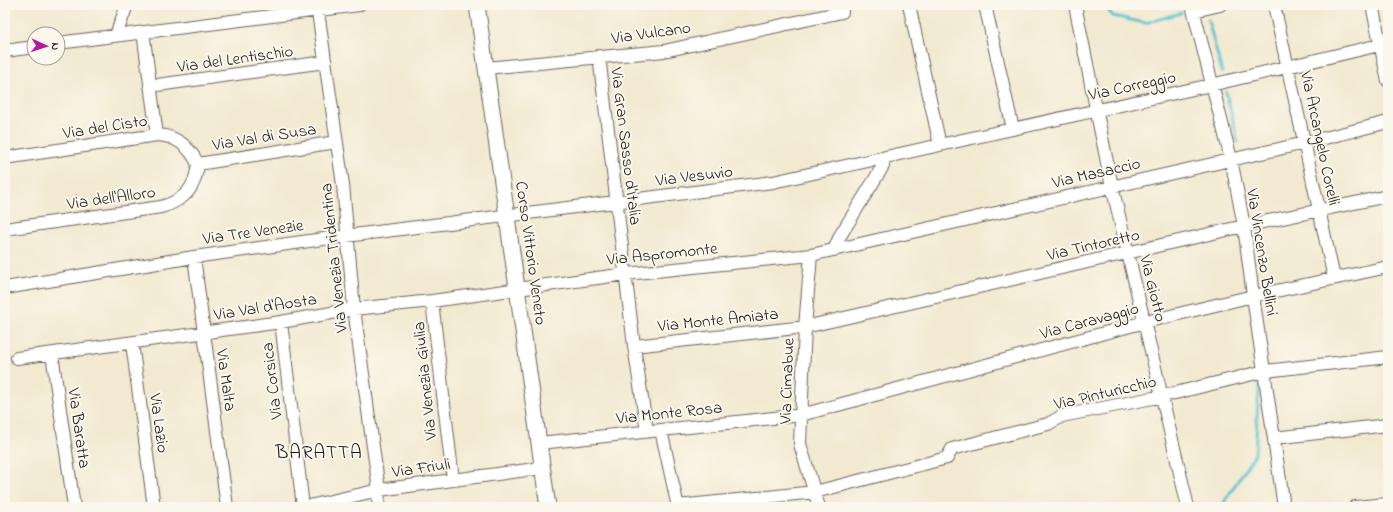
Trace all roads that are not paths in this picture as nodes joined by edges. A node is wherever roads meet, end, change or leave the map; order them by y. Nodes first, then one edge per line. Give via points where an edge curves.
1 (127, 5) edge
2 (359, 5) edge
3 (476, 5) edge
4 (909, 5) edge
5 (985, 5) edge
6 (1075, 5) edge
7 (1220, 5) edge
8 (1274, 5) edge
9 (1372, 5) edge
10 (317, 7) edge
11 (1193, 8) edge
12 (842, 12) dead end
13 (143, 32) junction
14 (116, 35) junction
15 (66, 42) edge
16 (1384, 44) edge
17 (26, 48) edge
18 (5, 51) edge
19 (599, 56) junction
20 (325, 62) junction
21 (1288, 67) junction
22 (486, 68) junction
23 (1388, 81) edge
24 (1211, 85) junction
25 (150, 86) junction
26 (1097, 109) junction
27 (1388, 122) edge
28 (1013, 129) junction
29 (157, 135) junction
30 (336, 142) junction
31 (1305, 143) junction
32 (940, 145) junction
33 (5, 158) edge
34 (883, 158) junction
35 (1231, 159) junction
36 (198, 164) junction
37 (1112, 186) junction
38 (1388, 196) edge
39 (618, 202) junction
40 (1318, 210) junction
41 (507, 216) junction
42 (1244, 226) junction
43 (5, 229) edge
44 (348, 236) junction
45 (834, 250) junction
46 (1128, 254) junction
47 (811, 255) junction
48 (194, 257) junction
49 (1388, 267) edge
50 (626, 274) junction
51 (1334, 278) junction
52 (5, 288) edge
53 (518, 288) junction
54 (1253, 296) junction
55 (432, 301) junction
56 (354, 309) junction
57 (281, 322) junction
58 (1145, 322) junction
59 (805, 327) junction
60 (203, 332) junction
61 (132, 343) junction
62 (634, 346) junction
63 (52, 354) junction
64 (1388, 357) edge
65 (17, 358) dead end
66 (1265, 372) junction
67 (1163, 396) junction
68 (801, 415) junction
69 (1388, 425) edge
70 (661, 430) junction
71 (647, 431) junction
72 (1274, 438) junction
73 (540, 443) junction
74 (542, 468) junction
75 (453, 480) junction
76 (378, 490) junction
77 (815, 492) junction
78 (1388, 504) edge
79 (678, 506) edge
80 (74, 507) edge
81 (154, 507) edge
82 (228, 507) edge
83 (304, 507) edge
84 (378, 507) edge
85 (548, 507) edge
86 (819, 507) edge
87 (1188, 507) edge
88 (1284, 507) edge
89 (1355, 507) edge

1 - 14 street
2 - 10 street
3 - 22 main road, Corso Vittorio Veneto
4 - 32 street
5 - 28 street
6 - 26 street, Via Giotto
7 - 11 street
8 - 21 street, Via Arcangelo Corelli
9 - 16 street
10 - 13 street
10 - 20 street, Via Venezia Tridentina
11 - 24 street, Via Vincenzo Bellini
12 - 19 street, Via Vulcano via 664,51
13 - 14 street
13 - 25 street
14 - 15 street
16 - 21 street, Via Correggio
16 - 23 street
17 - 18 street
19 - 22 street, Via Vulcano
19 - 39 street, Via Gran Sasso d'Italia
20 - 25 street, Via del Lentischio
20 - 30 street, Via Venezia Tridentina
21 - 24 street, Via Correggio
21 - 31 street, Via Arcangelo Corelli
22 - 41 main road, Corso Vittorio Veneto
24 - 26 street, Via Correggio
24 - 35 street, Via Vincenzo Bellini
25 - 29 street
26 - 28 street, Via Correggio
26 - 37 street, Via Giotto
27 - 31 street, Via Masaccio
28 - 32 street, Via Correggio
29 - 33 street, Via del Cisto
29 - 36 street, Via del Cisto via 168,136 186,146
30 - 36 street, Via Val di Susa
30 - 44 street, Via Venezia Tridentina
31 - 35 street, Via Masaccio
31 - 40 street, Via Arcangelo Corelli
32 - 34 street, Via Correggio
34 - 39 street, Via Vesuvio via 773,182
34 - 45 street via 883,166
35 - 37 street, Via Masaccio
35 - 42 street, Via Vincenzo Bellini
36 - 43 street, Via dell'Alloro via 192,186 175,203
37 - 45 street, Via Masaccio
37 - 46 street, Via Giotto
38 - 40 street, Via Tintoretto
39 - 41 street, Via Vesuvio
39 - 50 street, Via Gran Sasso d'Italia
40 - 42 street, Via Tintoretto
40 - 51 street, Via Arcangelo Corelli
41 - 44 street, Via Tre Venezie
41 - 53 main road, Corso Vittorio Veneto
42 - 46 street, Via Tintoretto
42 - 54 street, Via Vincenzo Bellini
44 - 48 street, Via Tre Venezie
44 - 56 street, Via Venezia Tridentina
45 - 47 street, Via Masaccio
46 - 58 street, Via Giotto
46 - 59 street, Via Tintoretto
47 - 50 street, Via Aspromonte
47 - 59 street, Via Cimabue
48 - 52 street, Via Tre Venezie
48 - 60 street, Via Malta
49 - 51 street, Via Caravaggio
50 - 53 street, Via Aspromonte
50 - 62 street, Via Gran Sasso d'Italia
51 - 54 street, Via Caravaggio
53 - 55 street, Via Val d'Aosta
53 - 73 main road, Corso Vittorio Veneto
54 - 58 street, Via Caravaggio
54 - 66 street, Via Vincenzo Bellini
55 - 56 street, Via Val d'Aosta
55 - 75 street, Via Venezia Giulia
56 - 57 street, Via Val d'Aosta
56 - 76 street, Via Venezia Tridentina
57 - 60 street, Via Val d'Aosta
57 - 83 street, Via Corsica
58 - 67 street, Via Giotto
58 - 68 street, Via Caravaggio
59 - 62 street, Via Monte Amiata
59 - 68 street, Via Cimabue
60 - 61 street, Via Val d'Aosta
60 - 82 street, Via Malta
61 - 63 street, Via Val d'Aosta
61 - 81 street, Via Lazio
62 - 71 street, Via Gran Sasso d'Italia
63 - 65 street, Via Val d'Aosta
63 - 80 street, Via Baratta
64 - 66 street, Via Pinturicchio
66 - 67 street, Via Pinturicchio
66 - 72 street, Via Vincenzo Bellini
67 - 77 street, Via Pinturicchio via 1062,416 1048,424 952,449 947,458
67 - 87 street, Via Giotto
68 - 70 street, Via Monte Rosa
68 - 77 street, Via Cimabue via 800,444
69 - 72 street
70 - 71 street, Via Monte Rosa
70 - 79 street
71 - 73 street, Via Monte Rosa
72 - 88 street, Via Vincenzo Bellini
73 - 74 main road, Corso Vittorio Veneto
74 - 75 street, Via Friuli
74 - 85 main road, Corso Vittorio Veneto
75 - 76 street, Via Friuli
76 - 83 street, Via Friuli
76 - 84 street, Via Venezia Tridentina
77 - 79 street, Via Pinturicchio
77 - 86 street, Via Cimabue
78 - 89 street

